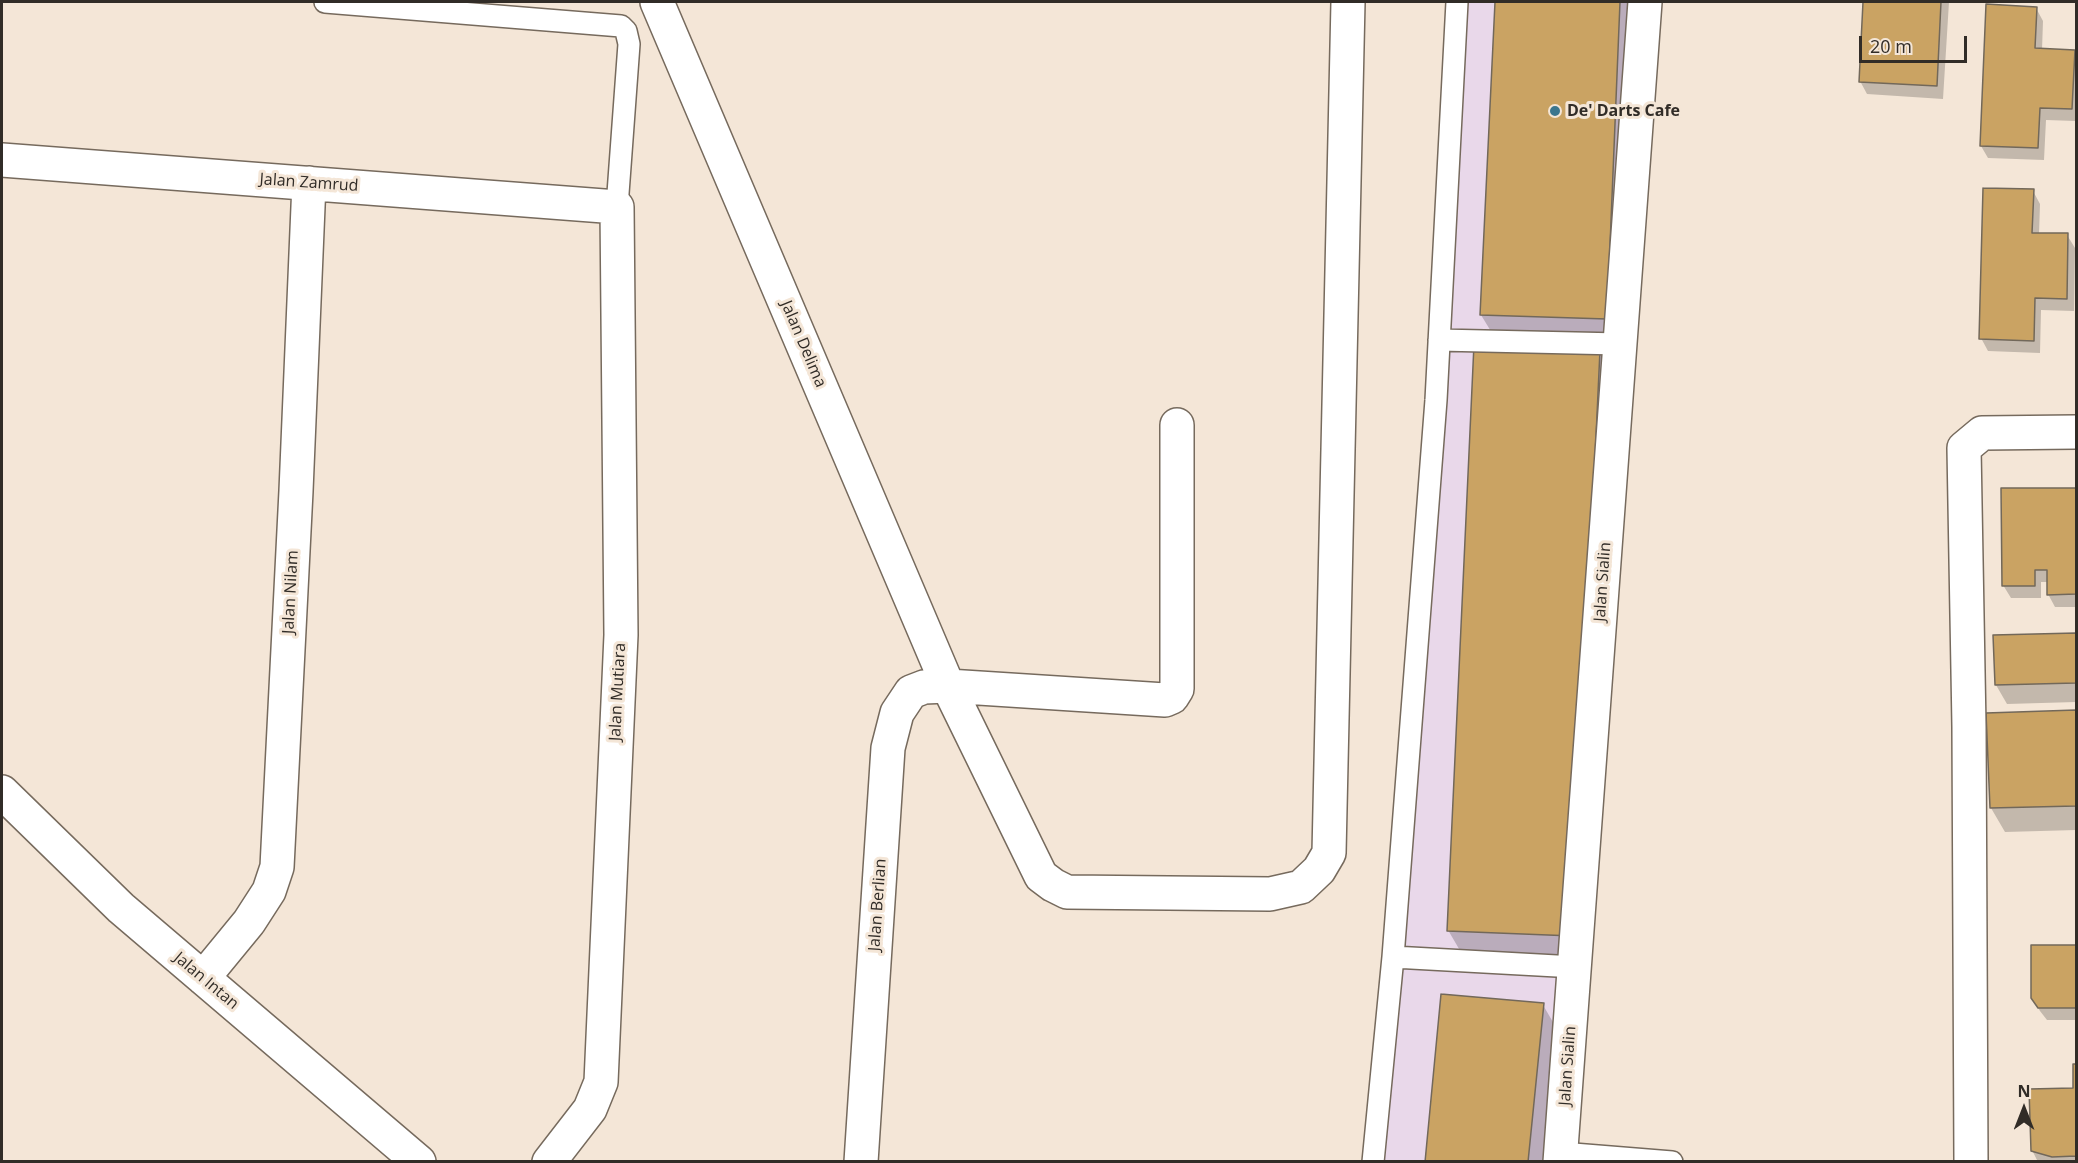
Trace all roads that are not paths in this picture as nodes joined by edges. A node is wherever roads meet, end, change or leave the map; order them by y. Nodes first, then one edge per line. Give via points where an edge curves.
1 (325, 2) edge
2 (657, 2) edge
3 (1348, 2) edge
4 (1457, 2) edge
5 (1645, 2) edge
6 (2, 160) edge
7 (309, 183) junction
8 (617, 207) junction
9 (1439, 340) junction
10 (1620, 344) junction
11 (1177, 424) dead end
12 (2076, 432) edge
13 (948, 686) junction
14 (2, 792) edge
15 (1393, 957) junction
16 (1575, 967) junction
17 (203, 978) junction
18 (1561, 1157) edge
19 (419, 1161) edge
20 (549, 1161) edge
21 (861, 1161) edge
22 (1373, 1161) edge
23 (1672, 1161) edge
24 (1971, 1161) edge

1 - 8 lane via 621,26 629,44
2 - 13 street, Jalan Delima
3 - 13 street, Jalan Delima via 1329,853 1319,870 1300,887 1270,894 1067,892 1041,876
4 - 9 lane
5 - 10 street, Jalan Sialin
6 - 7 street, Jalan Zamrud
7 - 8 street, Jalan Zamrud
7 - 17 street, Jalan Nilam via 277,867 269,891 249,922
8 - 20 street, Jalan Mutiara via 621,635 601,1082 590,1109
9 - 10 lane
9 - 15 lane
10 - 16 street, Jalan Sialin
11 - 13 street, Jalan Berlian via 1177,689 1172,697 1165,700
12 - 24 street via 1982,434 1964,448 1970,727
13 - 21 street, Jalan Berlian via 911,692 897,713 888,748
14 - 17 street, Jalan Intan via 121,908
15 - 16 lane
15 - 22 lane
16 - 18 street, Jalan Sialin
17 - 19 street, Jalan Intan
18 - 23 lane

